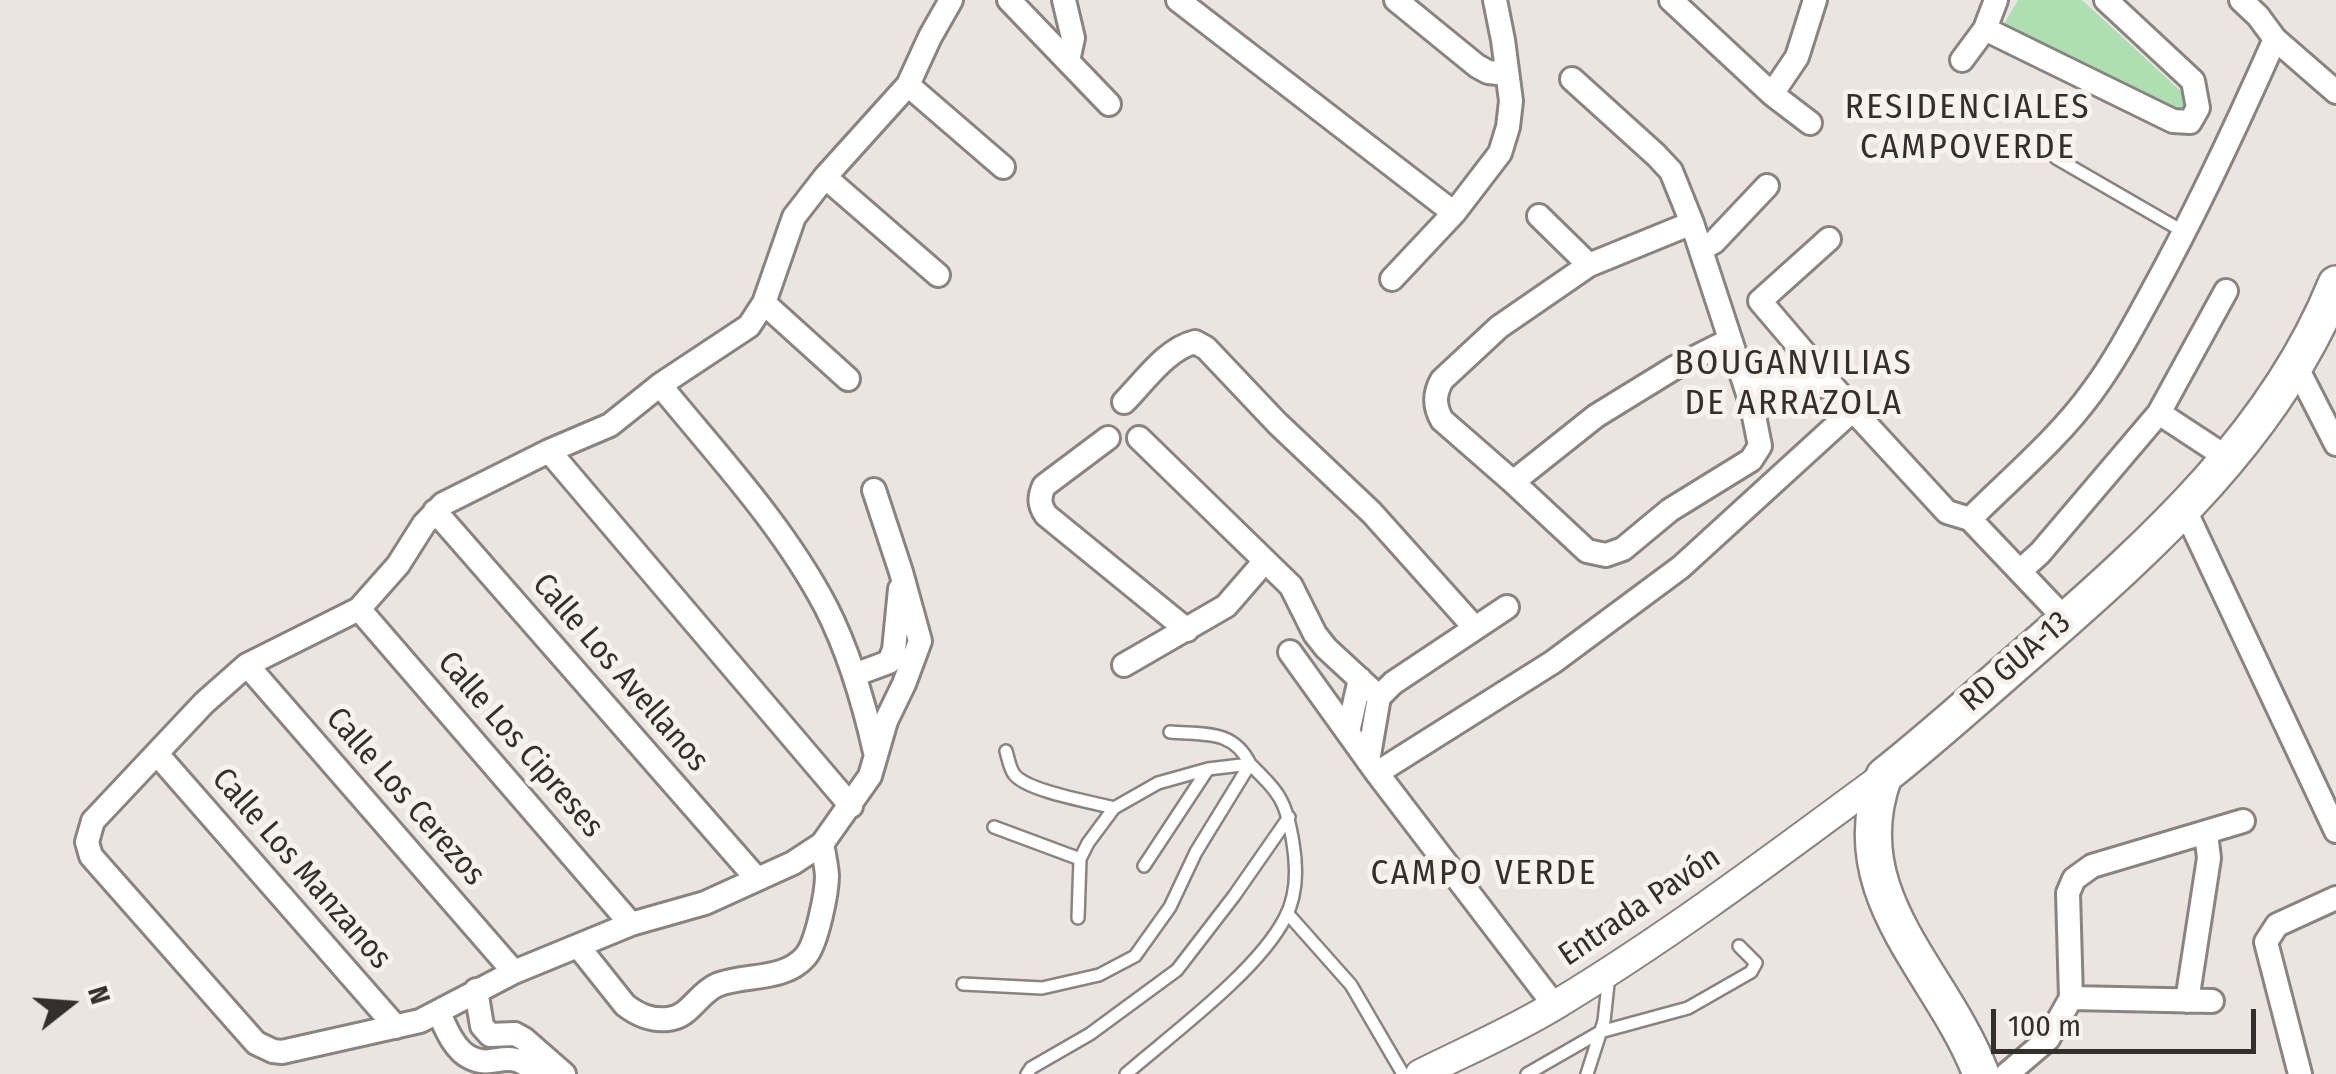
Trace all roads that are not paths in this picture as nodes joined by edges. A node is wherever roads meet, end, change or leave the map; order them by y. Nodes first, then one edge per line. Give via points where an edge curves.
1 (950, 0) edge
2 (1008, 0) edge
3 (1064, 0) edge
4 (1178, 0) edge
5 (1396, 0) edge
6 (1495, 0) edge
7 (1671, 0) edge
8 (1816, 0) edge
9 (1996, 0) edge
10 (2106, 0) edge
11 (2221, 0) edge
12 (2241, 0) edge
13 (1984, 29) junction
14 (2275, 39) junction
15 (1962, 60) dead end
16 (1068, 62) junction
17 (1507, 74) junction
18 (1572, 79) dead end
19 (908, 85) junction
20 (2336, 92) edge
21 (1772, 94) junction
22 (1109, 104) dead end
23 (2194, 115) junction
24 (1810, 124) dead end
25 (2232, 137) junction
26 (2056, 158) dead end
27 (1002, 167) dead end
28 (824, 177) junction
29 (1768, 186) dead end
30 (1454, 213) junction
31 (1539, 216) dead end
32 (1692, 223) junction
33 (2184, 232) junction
34 (1830, 240) dead end
35 (1701, 249) junction
36 (1588, 265) junction
37 (938, 275) dead end
38 (1392, 279) dead end
39 (2336, 284) edge
40 (2226, 291) dead end
41 (764, 303) junction
42 (1730, 340) junction
43 (2295, 364) junction
44 (1822, 376) junction
45 (848, 379) dead end
46 (660, 385) junction
47 (1750, 398) junction
48 (1124, 402) dead end
49 (1853, 410) junction
50 (2159, 413) junction
51 (1108, 438) dead end
52 (1139, 438) dead end
53 (2336, 444) edge
54 (549, 450) junction
55 (2229, 459) junction
56 (1514, 482) junction
57 (874, 490) dead end
58 (2184, 508) junction
59 (435, 511) junction
60 (1970, 519) junction
61 (1265, 560) junction
62 (2020, 571) junction
63 (901, 572) junction
64 (1506, 607) dead end
65 (359, 608) junction
66 (2066, 620) junction
67 (1476, 628) junction
68 (1187, 630) junction
69 (1290, 652) dead end
70 (247, 665) junction
71 (1124, 665) dead end
72 (854, 675) junction
73 (1360, 679) junction
74 (1379, 697) junction
75 (1170, 732) dead end
76 (1348, 732) junction
77 (1006, 751) dead end
78 (158, 754) junction
79 (876, 755) junction
80 (1250, 764) junction
81 (1373, 767) junction
82 (1208, 769) junction
83 (1884, 776) junction
84 (852, 806) junction
85 (1114, 808) junction
86 (1288, 816) junction
87 (2242, 821) dead end
88 (994, 827) dead end
89 (2336, 831) edge
90 (2206, 833) junction
91 (822, 844) junction
92 (1080, 859) junction
93 (1144, 866) dead end
94 (757, 879) junction
95 (2336, 898) edge
96 (1288, 914) junction
97 (1078, 918) dead end
98 (630, 924) junction
99 (578, 946) junction
100 (1739, 946) dead end
101 (1610, 970) junction
102 (514, 972) junction
103 (963, 984) dead end
104 (2071, 998) junction
105 (2187, 1000) junction
106 (458, 1001) junction
107 (2212, 1001) dead end
108 (1554, 1006) junction
109 (396, 1026) junction
110 (1600, 1032) junction
111 (538, 1063) edge
112 (564, 1074) edge
113 (1027, 1074) edge
114 (1126, 1074) edge
115 (1402, 1074) edge
116 (1420, 1074) edge
117 (1527, 1074) edge
118 (1587, 1074) edge
119 (1982, 1074) edge
120 (2007, 1074) edge
121 (2300, 1074) edge

1 - 19 street
2 - 16 street
3 - 16 street via 1073,38
4 - 30 street
5 - 17 street via 1477,66
6 - 17 street
7 - 21 street
8 - 21 street via 1797,56
9 - 13 street
10 - 23 street via 2193,82
11 - 14 street via 2248,26
12 - 14 street
13 - 15 street
13 - 23 street via 2174,122
14 - 20 street
14 - 25 street
16 - 22 street
17 - 30 street via 1511,100 1500,153
18 - 32 street via 1671,171
19 - 27 street
19 - 28 street
21 - 24 street
23 - 25 street
25 - 33 street
26 - 33 lane
28 - 37 street
28 - 41 street via 794,217
29 - 35 street
30 - 38 street
31 - 36 street
32 - 35 street
32 - 36 street
33 - 60 street via 2092,392
34 - 44 street via 1760,301
35 - 42 street
36 - 56 street via 1499,328 1438,386 1442,420
39 - 43 main road, RD GUA-13
40 - 50 street
41 - 45 street
41 - 46 street via 749,326
42 - 47 street
42 - 56 street via 1596,416
43 - 53 street
43 - 55 main road, RD GUA-13
44 - 47 street
44 - 49 street
46 - 54 street via 610,426
46 - 72 street via 778,530 827,609
47 - 56 street via 1760,446 1750,460 1623,549 1606,555 1587,551
48 - 67 street via 1184,345 1206,348
49 - 60 street via 1948,512
49 - 81 street via 1681,567 1553,662
50 - 55 street
50 - 62 street
51 - 68 street via 1044,486 1041,506
52 - 61 street
54 - 59 street
54 - 84 street
55 - 58 main road, RD GUA-13
57 - 63 street
58 - 66 main road, RD GUA-13
58 - 89 street
59 - 65 street
59 - 94 street, Calle Los Avellanos
60 - 62 street
61 - 68 street via 1226,606
61 - 73 street via 1290,586 1326,648
62 - 66 street
63 - 72 street via 889,662
63 - 79 street via 920,641
64 - 67 street
65 - 70 street
65 - 98 street, Calle Los Cipreses
66 - 83 main road, RD GUA-13
67 - 74 street
68 - 71 street
69 - 76 street
70 - 78 street
70 - 102 street, Calle Los Cerezos
72 - 79 street
73 - 74 street
73 - 76 street
74 - 81 street
75 - 80 lane via 1221,736 1235,742
76 - 81 street
77 - 85 lane via 1023,781
78 - 109 street, Calle Los Manzanos
78 - 109 street via 94,822 86,842 113,883 264,1048 291,1051
79 - 84 street
80 - 82 lane
80 - 86 lane via 1278,792
80 - 103 lane via 1135,956 1099,975 1042,988
81 - 108 street
82 - 85 lane via 1158,783
82 - 93 lane
83 - 101 street, Entrada Pavón via 1707,908
83 - 119 main road via 1872,828 1882,888
84 - 91 street
85 - 92 lane
86 - 96 lane via 1297,868
86 - 113 lane via 1177,970
87 - 90 street
88 - 92 lane
90 - 104 street via 2092,866 2074,880 2068,893
90 - 105 street via 2210,858
91 - 94 street
91 - 99 street via 827,876 816,935 803,960 787,970 715,986 686,1014 654,1020 634,1012
92 - 97 lane
94 - 98 street via 705,903
95 - 121 street via 2277,925 2266,942
96 - 114 lane via 1229,984
96 - 115 lane via 1352,985
98 - 99 street
99 - 102 street
100 - 110 lane via 1756,963 1751,972 1688,1008
101 - 108 street, Entrada Pavón
101 - 110 lane
102 - 106 street
104 - 105 street
104 - 120 street via 2048,1039
105 - 107 street
106 - 109 street via 420,1022
106 - 111 street via 490,1034 515,1034 532,1044
106 - 111 street via 449,1036 470,1058
108 - 116 street, Entrada Pavón
110 - 117 lane
110 - 118 lane
111 - 112 street

